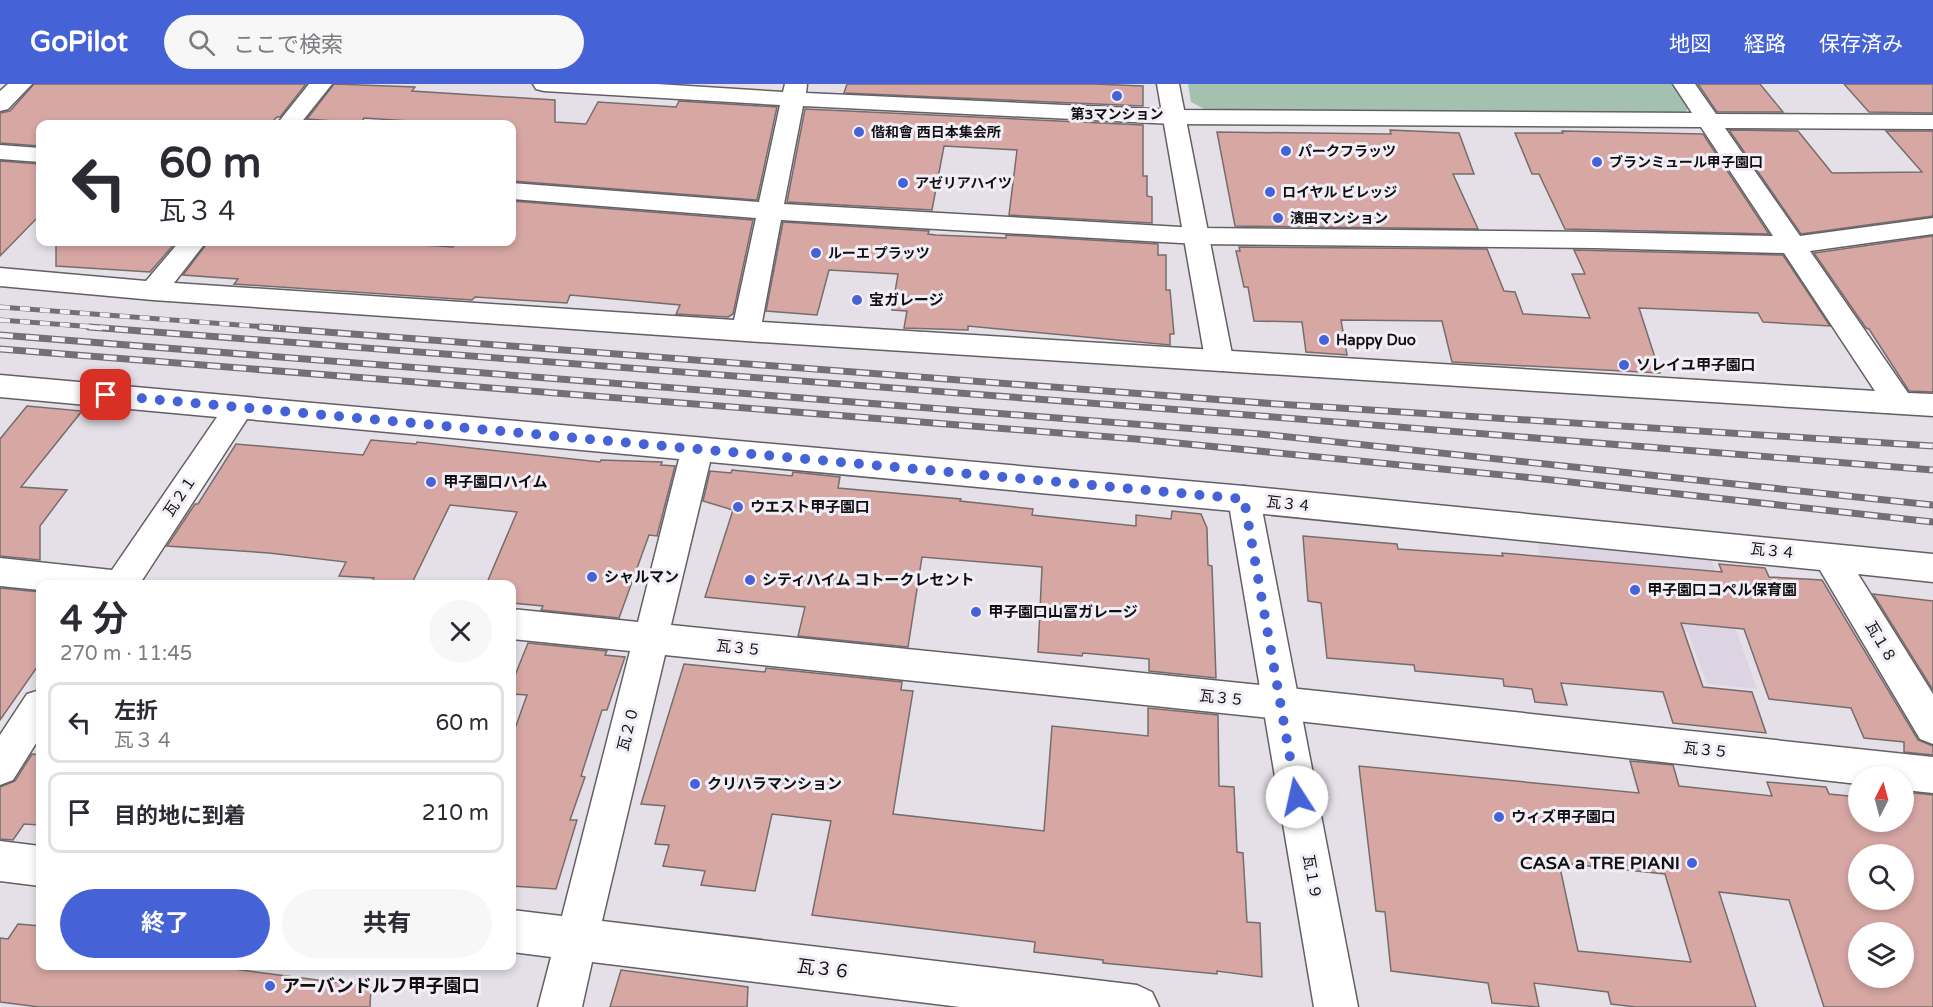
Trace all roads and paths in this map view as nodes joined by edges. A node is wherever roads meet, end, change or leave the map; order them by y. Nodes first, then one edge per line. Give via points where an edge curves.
1 (21, 84) edge
2 (321, 84) edge
3 (544, 84) edge
4 (1168, 84) edge
5 (1684, 84) edge
6 (794, 92) edge
7 (0, 104) edge
8 (1174, 117) junction
9 (291, 120) edge
10 (1708, 120) junction
11 (1933, 122) edge
12 (7, 152) edge
13 (36, 155) edge
14 (516, 191) edge
15 (769, 211) junction
16 (1933, 226) edge
17 (1198, 236) junction
18 (1792, 245) junction
19 (190, 246) edge
20 (0, 277) edge
21 (153, 291) junction
22 (746, 332) junction
23 (1219, 359) junction
24 (0, 386) edge
25 (1899, 403) junction
26 (1933, 405) edge
27 (238, 407) junction
28 (697, 451) junction
29 (1244, 499) junction
30 (1829, 556) junction
31 (1933, 568) edge
32 (0, 572) edge
33 (74, 580) edge
34 (124, 580) edge
35 (516, 624) edge
36 (651, 638) junction
37 (1280, 703) junction
38 (36, 712) edge
39 (1933, 727) edge
40 (0, 766) edge
41 (1933, 775) edge
42 (0, 861) edge
43 (36, 866) edge
44 (516, 932) edge
45 (575, 940) junction
46 (560, 1007) edge
47 (1137, 1007) edge
48 (1336, 1007) edge

1 - 7 street
2 - 9 street
3 - 6 street
4 - 8 street
5 - 10 street
6 - 8 street
6 - 15 street
8 - 10 street
8 - 17 street
10 - 11 street
10 - 18 street
12 - 13 street
14 - 15 street
15 - 17 street
15 - 22 street
16 - 18 street
17 - 18 street
17 - 23 street
18 - 25 street
19 - 21 street
20 - 21 street
21 - 22 street
22 - 23 street
23 - 25 street
24 - 27 street, 瓦３４
25 - 26 street
27 - 28 street, 瓦３４
27 - 34 street, 瓦２１
28 - 29 street, 瓦３４
28 - 36 street, 瓦２０
29 - 30 street, 瓦３４
29 - 37 street, 瓦１９
30 - 31 street, 瓦３４
30 - 39 street, 瓦１８
32 - 33 street
35 - 36 street, 瓦３５
36 - 37 street, 瓦３５
36 - 45 street, 瓦２０
37 - 41 street, 瓦３５
37 - 48 street, 瓦１９
38 - 40 street
42 - 43 street
44 - 45 street, 瓦３６
45 - 46 street, 瓦２０
45 - 47 street, 瓦３６

